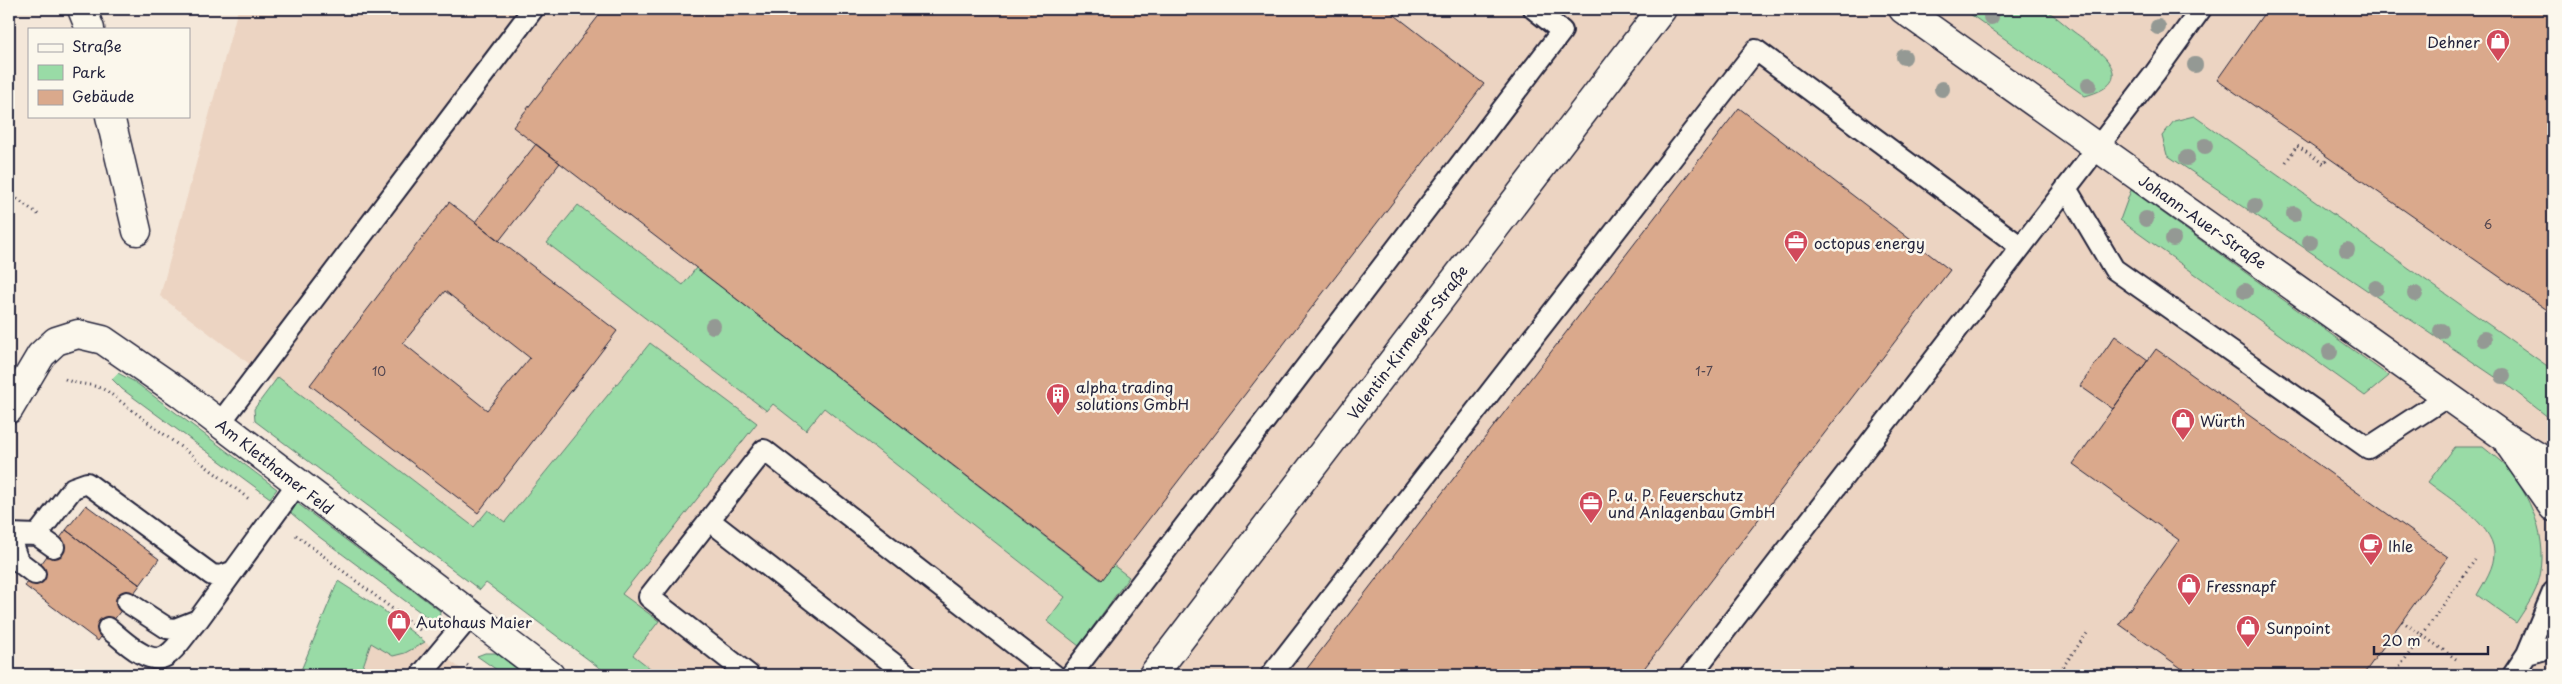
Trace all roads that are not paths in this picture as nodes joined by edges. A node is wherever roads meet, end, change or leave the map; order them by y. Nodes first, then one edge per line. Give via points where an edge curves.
1 (82, 9) edge
2 (533, 9) edge
3 (1534, 9) edge
4 (1662, 9) edge
5 (1903, 9) edge
6 (2201, 9) edge
7 (90, 28) edge
8 (110, 118) edge
9 (2098, 147) junction
10 (2066, 188) junction
11 (137, 231) dead end
12 (2020, 247) junction
13 (2448, 396) junction
14 (9, 409) edge
15 (220, 423) junction
16 (2502, 435) junction
17 (2553, 466) edge
18 (297, 484) junction
19 (2553, 507) edge
20 (709, 520) junction
21 (9, 535) edge
22 (37, 535) junction
23 (54, 547) dead end
24 (234, 572) junction
25 (34, 574) dead end
26 (2553, 592) edge
27 (127, 602) dead end
28 (471, 615) junction
29 (198, 620) junction
30 (108, 628) dead end
31 (2553, 632) edge
32 (2553, 648) edge
33 (2528, 654) junction
34 (421, 675) edge
35 (550, 675) edge
36 (749, 675) edge
37 (908, 675) edge
38 (1054, 675) edge
39 (1071, 675) edge
40 (1152, 675) edge
41 (1271, 675) edge
42 (1691, 675) edge
43 (2513, 675) edge

1 - 7 street
2 - 15 lane
3 - 39 lane via 1562,30
4 - 40 street, Valentin-Kirmeyer-Straße
5 - 9 street, Johann-Auer-Straße
6 - 9 lane
8 - 11 street
9 - 10 lane
9 - 13 street, Johann-Auer-Straße
10 - 12 lane
10 - 13 lane via 2114,269 2368,448
12 - 41 lane via 1756,50
12 - 42 lane
13 - 16 street, Johann-Auer-Straße
14 - 15 street, Am Kletthamer Feld via 41,356 56,341 78,334 103,340
15 - 18 street, Am Kletthamer Feld
16 - 17 street, Johann-Auer-Straße
16 - 19 street, Johann-Auer-Straße
18 - 24 lane
18 - 28 street, Am Kletthamer Feld
20 - 36 lane via 649,597
20 - 37 lane
20 - 38 lane via 764,450
21 - 22 lane
21 - 25 lane via 18,561
22 - 23 lane
22 - 24 lane via 73,488 87,483 212,575
24 - 29 lane
26 - 33 lane
27 - 29 lane via 167,628 175,629
28 - 34 lane
28 - 35 street, Am Kletthamer Feld
29 - 30 lane via 167,655 160,658 138,651
31 - 33 lane
32 - 33 lane
33 - 43 lane

